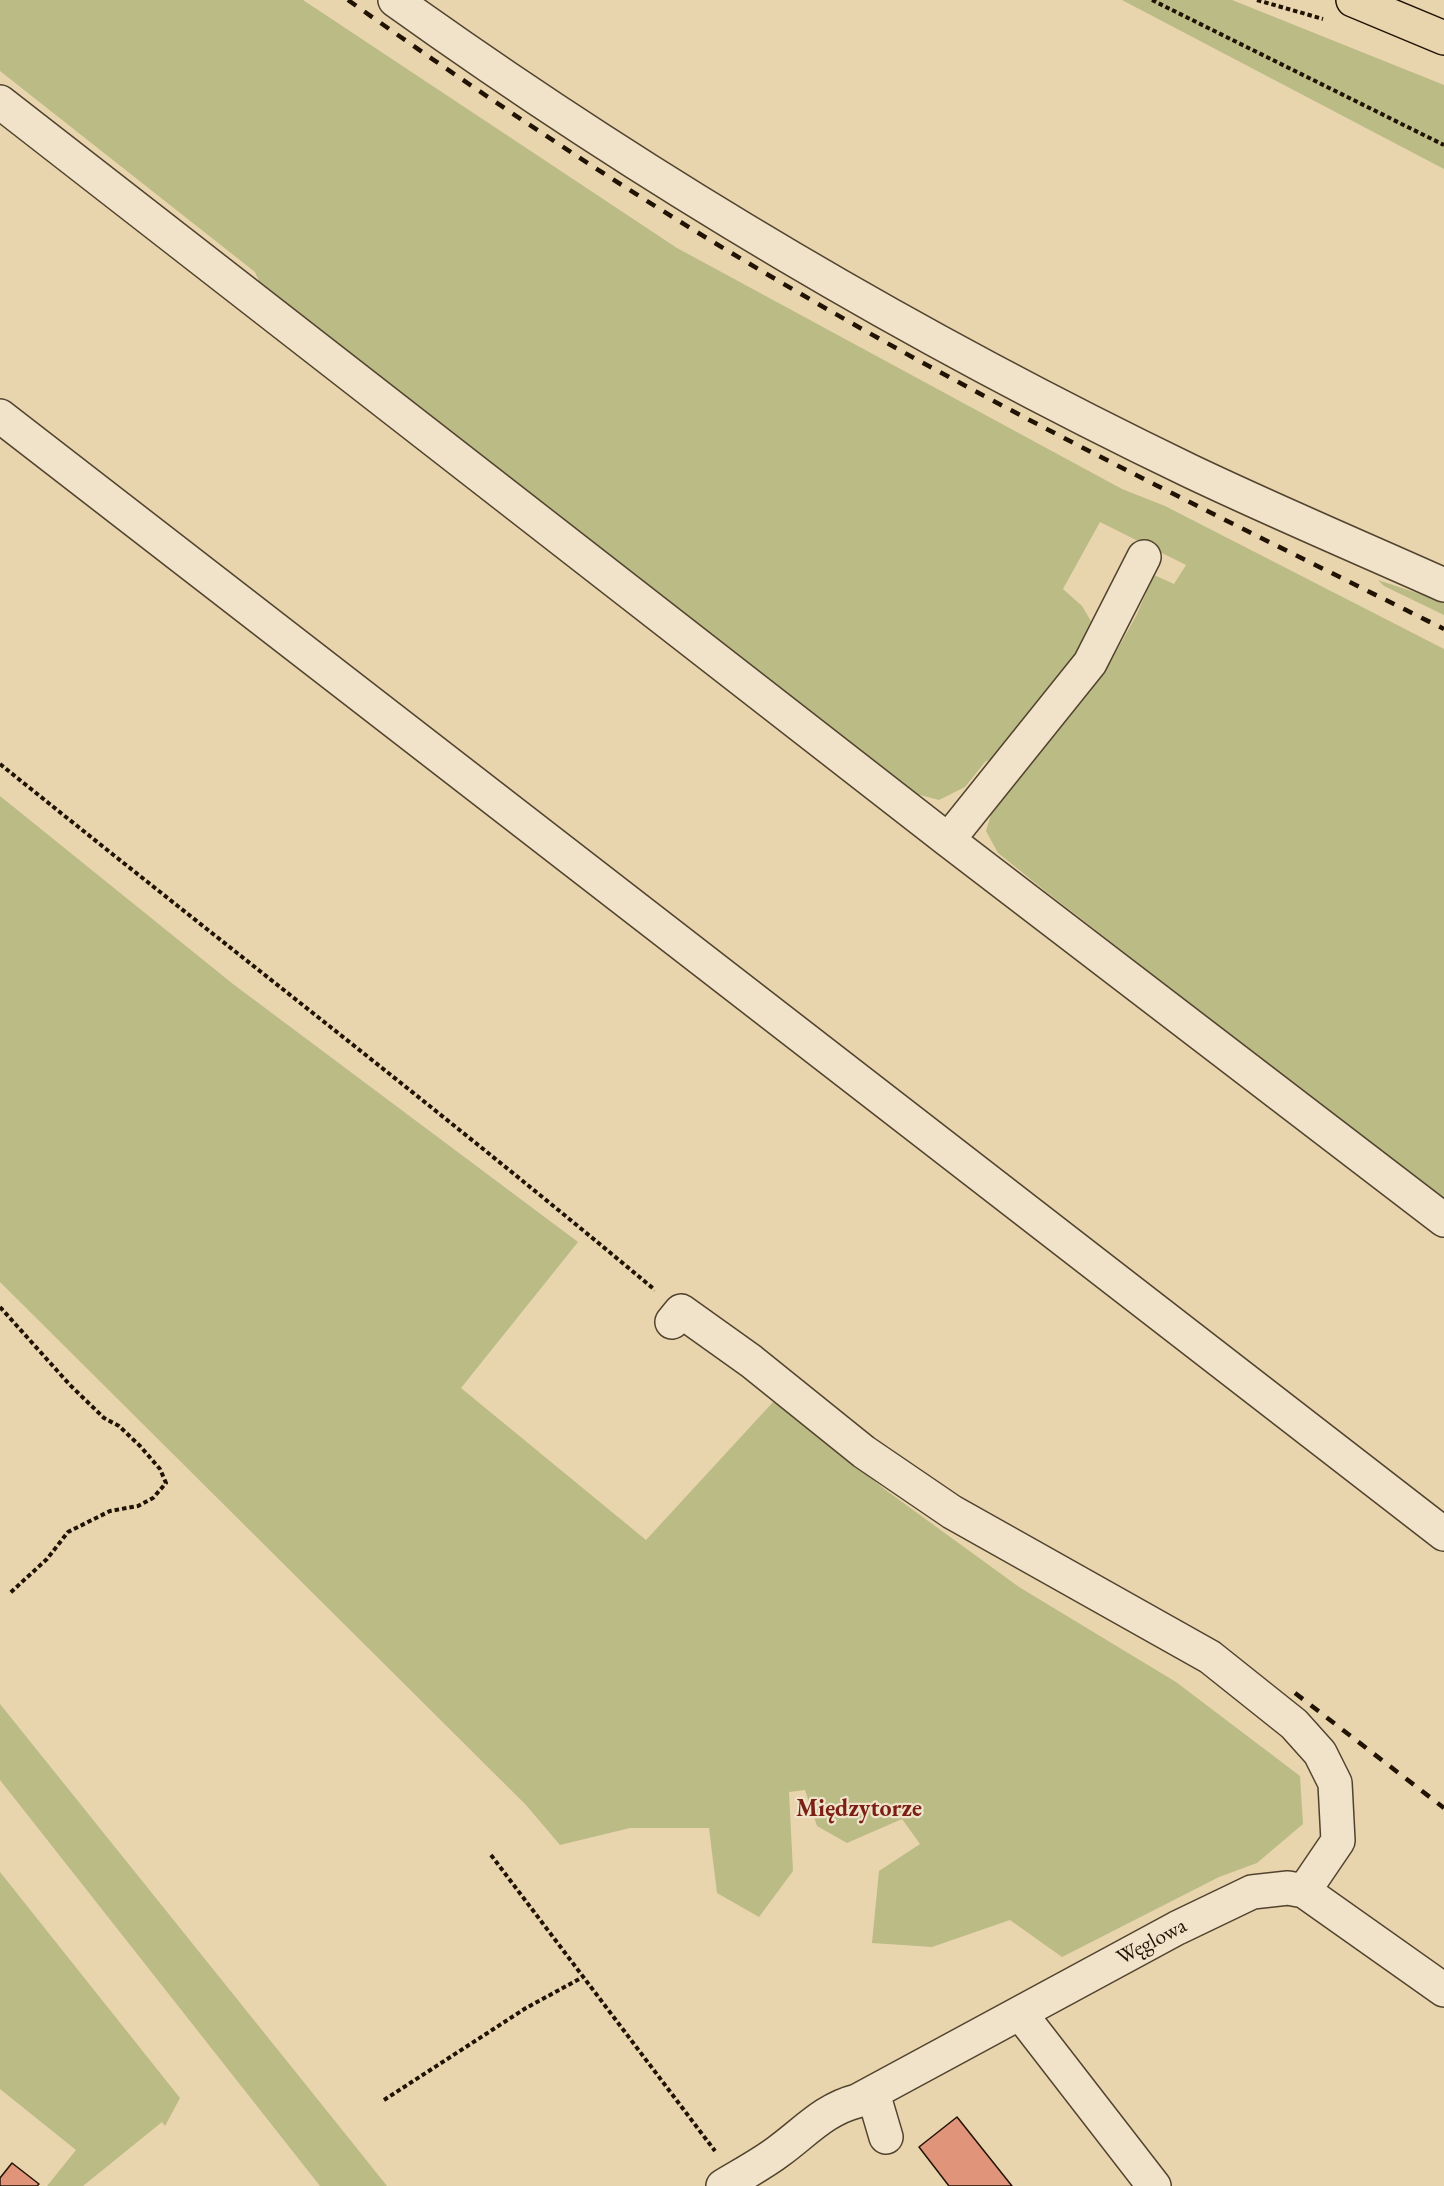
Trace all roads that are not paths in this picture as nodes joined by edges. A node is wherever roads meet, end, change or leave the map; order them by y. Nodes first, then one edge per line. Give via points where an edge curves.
1 (395, 0) edge
2 (1353, 0) edge
3 (1444, 38) edge
4 (0, 102) edge
5 (0, 416) edge
6 (1144, 557) dead end
7 (1444, 585) edge
8 (948, 840) junction
9 (1444, 1220) edge
10 (677, 1317) road end
11 (1444, 1534) edge
12 (1304, 1891) junction
13 (1444, 1990) edge
14 (1020, 2013) junction
15 (865, 2097) junction
16 (886, 2137) dead end
17 (729, 2182) edge
18 (1154, 2186) edge

1 - 7 street via 552,107 731,220 930,335 1189,470
2 - 3 highway
4 - 8 street
5 - 11 street
6 - 8 street via 1089,663
8 - 9 street
10 - 12 street via 751,1361 864,1452 952,1512 1210,1657 1294,1724 1320,1753 1335,1783 1338,1841
12 - 13 street
12 - 14 street, Węglowa via 1288,1888 1252,1892
14 - 15 street, Węglowa
14 - 18 street
15 - 16 street
15 - 17 street, Węglowa via 841,2105 813,2122 778,2152

